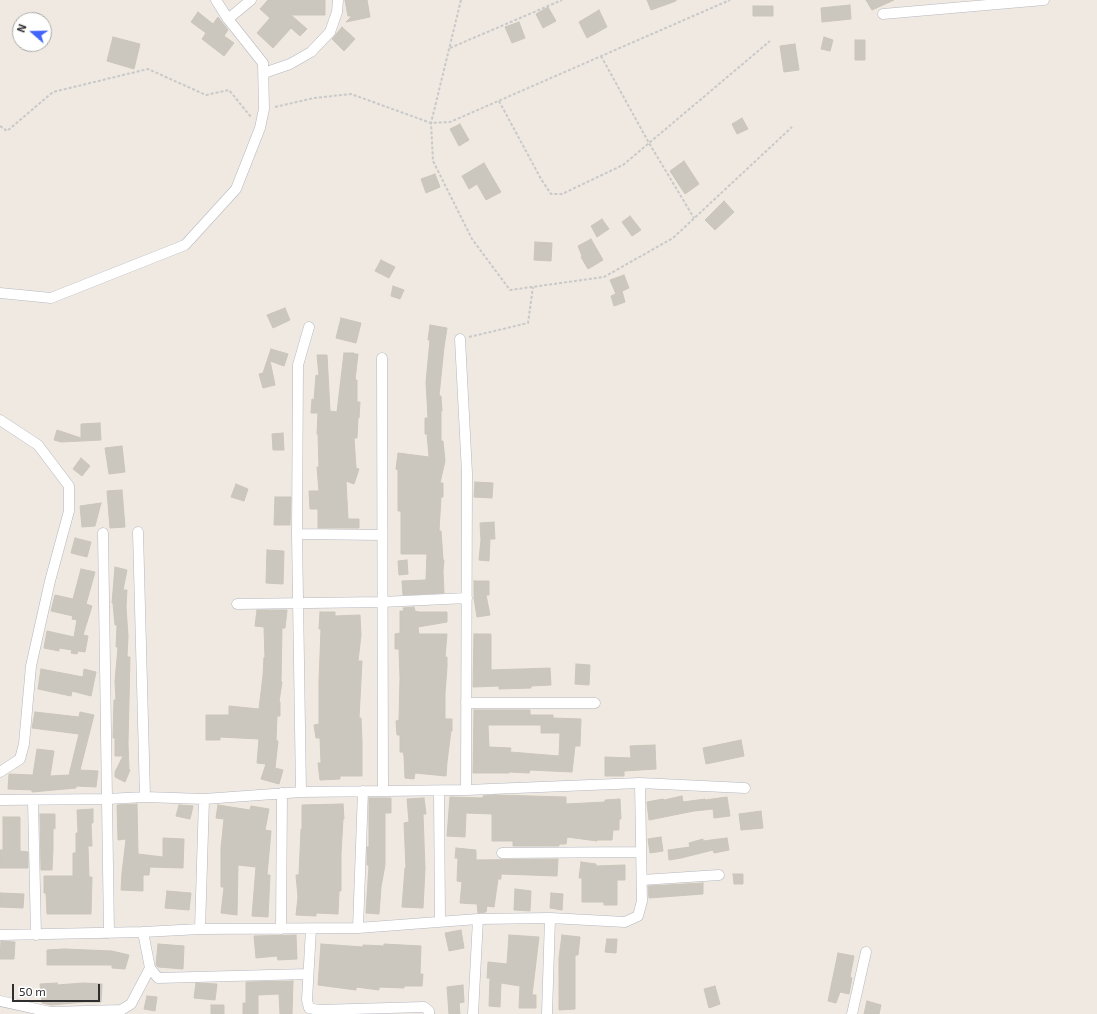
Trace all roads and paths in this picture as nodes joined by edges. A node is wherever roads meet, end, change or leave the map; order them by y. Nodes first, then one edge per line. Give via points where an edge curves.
1 (216, 0) edge
2 (251, 0) edge
3 (338, 0) edge
4 (461, 0) edge
5 (562, 0) edge
6 (730, 0) edge
7 (1044, 0) edge
8 (883, 14) dead end
9 (228, 19) junction
10 (770, 41) dead end
11 (450, 48) junction
12 (601, 56) junction
13 (264, 73) junction
14 (499, 101) junction
15 (264, 109) junction
16 (431, 123) junction
17 (0, 126) edge
18 (792, 127) dead end
19 (260, 128) junction
20 (649, 143) junction
21 (694, 218) junction
22 (533, 287) junction
23 (0, 293) edge
24 (309, 327) dead end
25 (460, 339) joint
26 (382, 358) dead end
27 (0, 420) edge
28 (138, 532) dead end
29 (103, 533) dead end
30 (297, 534) junction
31 (382, 535) junction
32 (467, 598) junction
33 (382, 602) junction
34 (298, 603) junction
35 (237, 604) dead end
36 (466, 703) junction
37 (595, 703) dead end
38 (0, 772) edge
39 (640, 783) junction
40 (745, 788) dead end
41 (466, 790) junction
42 (363, 791) junction
43 (383, 791) junction
44 (439, 791) junction
45 (301, 792) junction
46 (282, 793) junction
47 (145, 797) junction
48 (107, 799) junction
49 (204, 799) junction
50 (0, 800) edge
51 (33, 800) junction
52 (641, 852) junction
53 (502, 853) dead end
54 (719, 875) dead end
55 (642, 880) junction
56 (550, 918) junction
57 (478, 919) junction
58 (440, 921) junction
59 (358, 928) junction
60 (200, 929) junction
61 (281, 929) junction
62 (311, 929) junction
63 (143, 932) junction
64 (109, 933) junction
65 (36, 935) junction
66 (0, 936) edge
67 (866, 952) dead end
68 (150, 968) junction
69 (308, 974) junction
70 (0, 1001) edge
71 (429, 1014) edge
72 (473, 1014) edge
73 (547, 1014) edge
74 (852, 1014) edge

1 - 9 street
2 - 9 street
3 - 13 street via 330,32 311,52 290,64
4 - 11 path
5 - 11 path
6 - 12 path
7 - 8 street
9 - 13 street via 263,63
10 - 20 path
11 - 16 path
12 - 14 path
12 - 20 path
13 - 15 street
14 - 16 path via 450,122
14 - 20 path via 551,194 562,194 623,165
15 - 16 path via 314,98 351,94
15 - 19 street
16 - 22 path via 433,161 472,239 510,290
17 - 19 path via 7,131 53,92 148,69 206,95 229,90
18 - 21 path
19 - 23 street via 236,189 185,245 51,298
20 - 21 path
21 - 22 path via 672,238 604,277
22 - 25 path via 528,322
24 - 30 street via 298,365
25 - 32 street via 467,473
26 - 31 street
27 - 38 street via 38,445 69,486 69,511 31,666 24,744 20,759
28 - 47 street
29 - 48 street
30 - 31 street
30 - 34 street
31 - 33 street
32 - 33 street
32 - 36 street
33 - 34 street
33 - 43 street
34 - 35 street
34 - 45 street
36 - 37 street
36 - 41 street
39 - 40 street
39 - 41 street
39 - 52 street
41 - 44 street
42 - 43 street
42 - 45 street
42 - 59 street
43 - 44 street
44 - 58 street
45 - 46 street
46 - 49 street
46 - 61 street
47 - 48 street
47 - 49 street
48 - 51 street
48 - 64 street
49 - 60 street
50 - 51 street
51 - 65 street
52 - 53 street
52 - 55 street
54 - 55 street
55 - 56 street via 642,901 638,916 625,922
56 - 57 street
56 - 73 street
57 - 58 street
57 - 72 street
58 - 59 street
59 - 62 street
60 - 61 street
60 - 63 street
61 - 62 street
62 - 69 street
63 - 64 street
63 - 68 street
64 - 65 street
65 - 66 street
67 - 74 street
68 - 69 street via 158,978
68 - 70 street via 131,1004 121,1010 50,1012
69 - 71 street via 309,1008 318,1010 424,1007

